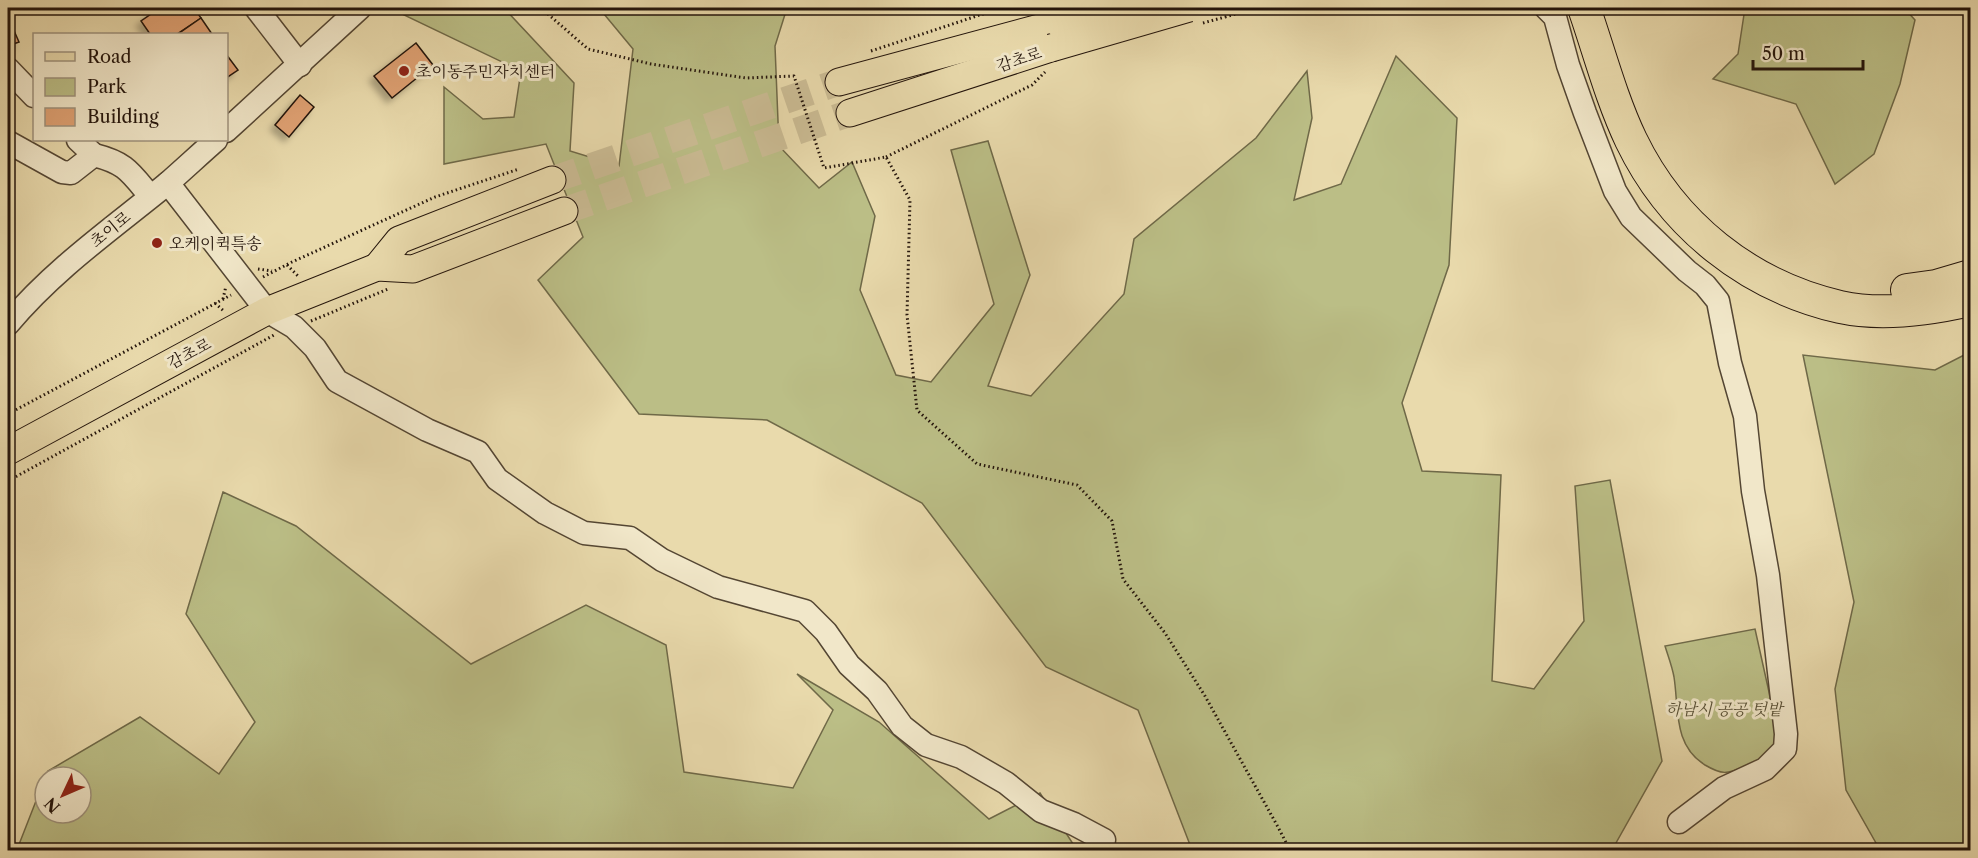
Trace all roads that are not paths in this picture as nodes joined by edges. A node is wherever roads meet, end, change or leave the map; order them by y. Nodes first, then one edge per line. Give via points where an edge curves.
1 (256, 8) edge
2 (360, 8) edge
3 (1112, 8) edge
4 (1189, 8) edge
5 (1546, 8) edge
6 (1584, 8) edge
7 (1596, 8) edge
8 (1052, 47) junction
9 (300, 65) junction
10 (8, 69) edge
11 (839, 82) tunnel mouth
12 (33, 95) edge
13 (850, 113) tunnel mouth
14 (228, 129) edge
15 (215, 141) edge
16 (8, 142) edge
17 (96, 148) edge
18 (552, 180) tunnel mouth
19 (159, 190) junction
20 (564, 211) tunnel mouth
21 (377, 267) junction
22 (1971, 276) edge
23 (1962, 300) edge
24 (267, 310) junction
25 (8, 324) edge
26 (8, 451) edge
27 (1679, 822) dead end
28 (1104, 840) dead end

1 - 9 street
2 - 9 street
3 - 8 main road, 감초로, bridge
4 - 8 main road, 감초로, bridge
5 - 27 street via 1556,17 1568,65 1615,191 1631,217 1718,301 1745,416 1768,575 1785,749 1765,769 1724,788
6 - 23 highway via 1631,140 1666,196 1720,252 1763,279 1841,307 1890,311
7 - 22 highway via 1629,111 1648,151 1684,205 1733,246 1796,278 1863,291 1936,286
8 - 11 main road, 감초로
8 - 13 main road, 감초로
9 - 14 street
10 - 12 street
15 - 19 street, 초이로
16 - 17 street via 62,172 71,173
17 - 19 street
18 - 21 main road, 감초로 via 399,240
19 - 24 street
19 - 25 street, 초이로 via 50,280
20 - 21 main road, 감초로 via 412,269
21 - 24 main road, 감초로
24 - 26 main road, 감초로
24 - 28 street via 294,327 315,348 337,381 427,430 478,452 497,479 545,513 584,533 630,538 662,560 718,587 806,611 849,665 877,691 902,726 926,744 961,756 1006,783 1041,811

